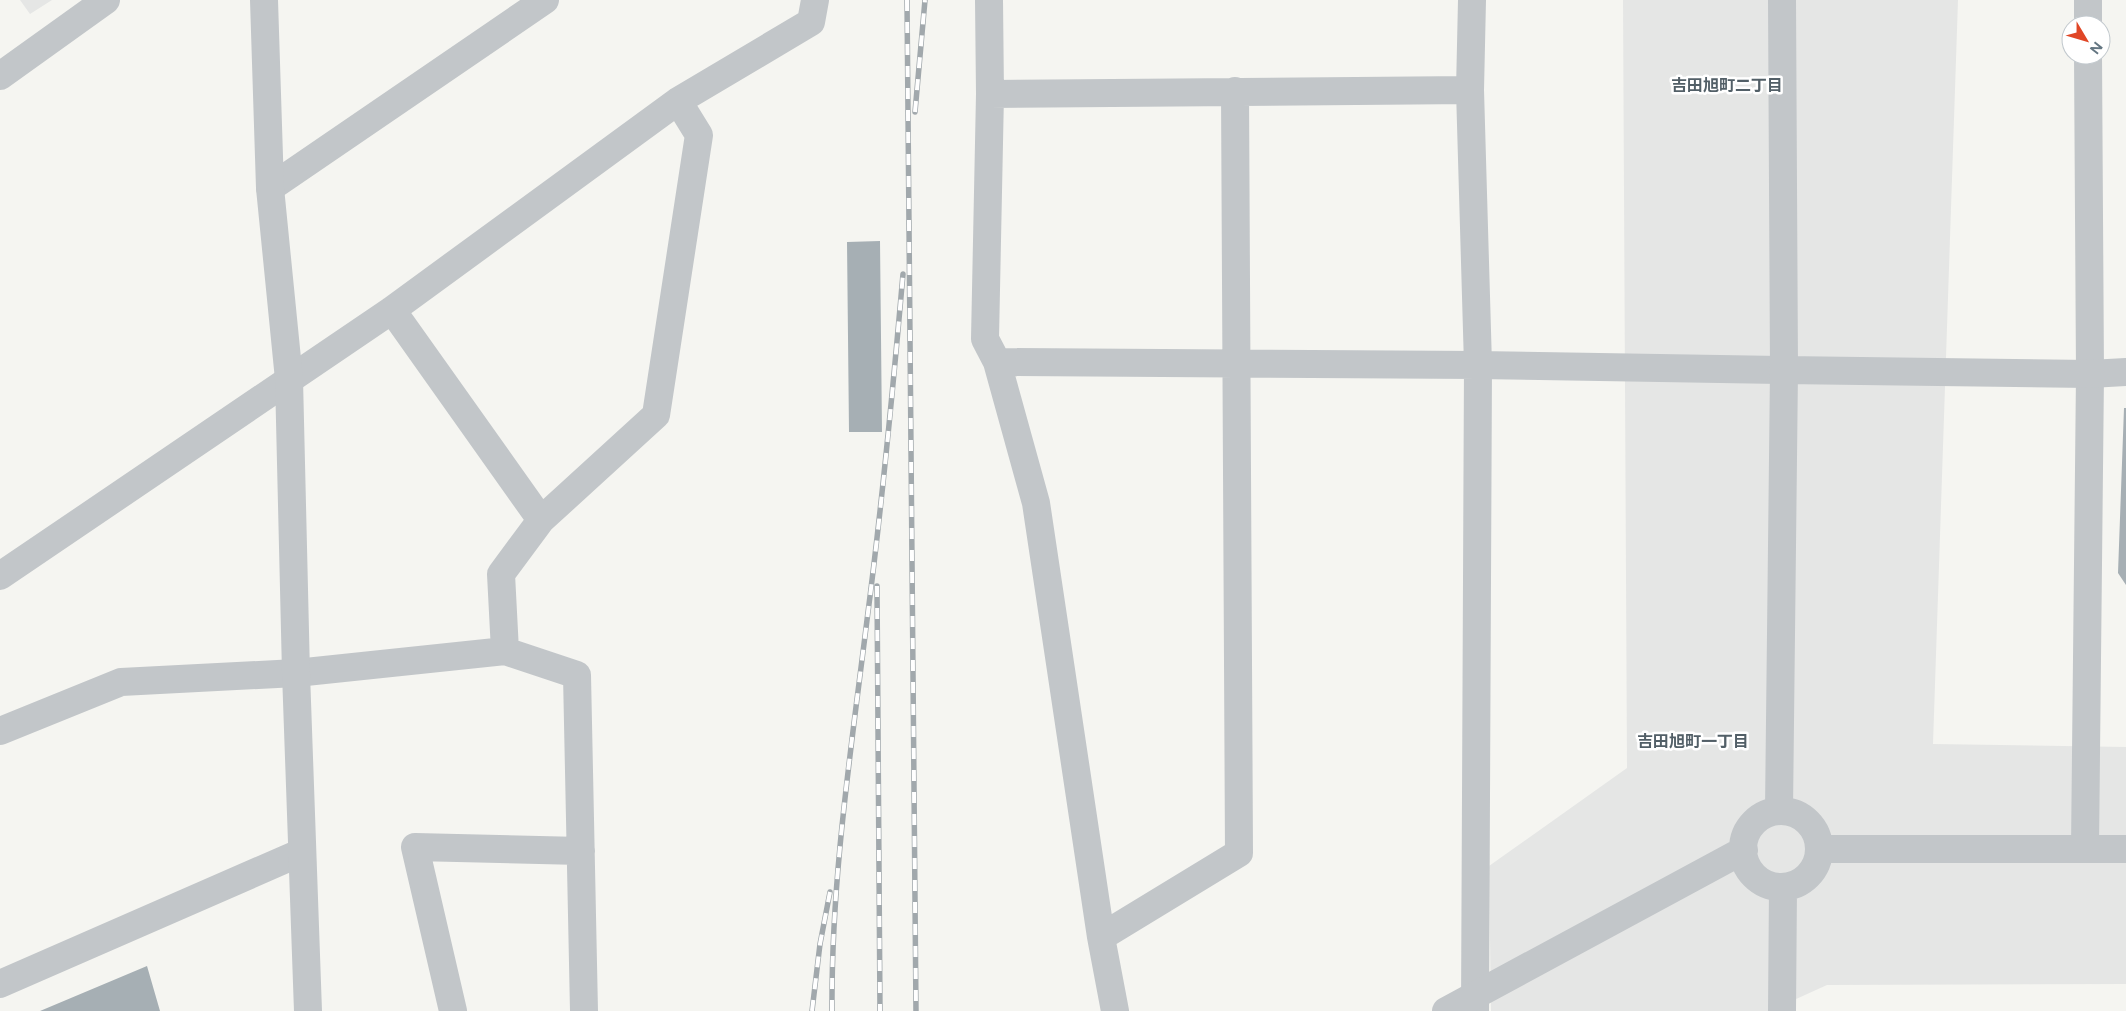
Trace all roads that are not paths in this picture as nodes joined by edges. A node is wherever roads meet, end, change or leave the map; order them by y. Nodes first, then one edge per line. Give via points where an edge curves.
1 (106, 0) edge
2 (264, 0) edge
3 (545, 0) edge
4 (815, 0) edge
5 (989, 0) edge
6 (1472, 0) edge
7 (1782, 0) edge
8 (2088, 0) edge
9 (2088, 15) edge
10 (2088, 65) edge
11 (0, 76) edge
12 (1470, 90) junction
13 (1235, 92) junction
14 (990, 94) junction
15 (678, 102) junction
16 (270, 188) junction
17 (392, 310) junction
18 (996, 362) junction
19 (1238, 364) junction
20 (1478, 364) junction
21 (1784, 370) junction
22 (2126, 372) edge
23 (2090, 374) junction
24 (289, 379) junction
25 (541, 520) junction
26 (0, 576) edge
27 (505, 651) junction
28 (296, 673) junction
29 (0, 731) edge
30 (1779, 810) junction
31 (2085, 849) junction
32 (2126, 849) edge
33 (1744, 850) junction
34 (1820, 850) junction
35 (581, 851) junction
36 (302, 852) junction
37 (1784, 887) junction
38 (1100, 937) junction
39 (0, 984) edge
40 (1475, 1003) edge
41 (308, 1011) edge
42 (453, 1011) edge
43 (584, 1011) edge
44 (1115, 1011) edge
45 (1446, 1011) edge
46 (1782, 1011) edge

1 - 11 street
2 - 16 street
3 - 16 street
4 - 15 street via 811,22
5 - 14 street
6 - 12 street
7 - 21 street
8 - 9 street
10 - 23 street
12 - 13 street
12 - 20 street
13 - 14 street
13 - 19 street
14 - 18 street via 985,338
15 - 17 street
15 - 25 street via 699,135 656,415
16 - 24 street
17 - 24 street
17 - 25 street
18 - 19 street
18 - 38 street via 1036,503
19 - 20 street
19 - 38 street via 1239,853
20 - 21 street
20 - 40 street
21 - 23 street
21 - 30 street
22 - 23 street
23 - 31 street
24 - 26 street
24 - 28 street
25 - 27 street via 502,574
27 - 28 street
27 - 35 street via 577,675
28 - 29 street via 121,682
28 - 36 street
30 - 33 street via 1756,820 1748,830
30 - 34 street via 1803,817 1818,837
31 - 32 street
31 - 34 street
33 - 37 street via 1748,867 1755,877 1766,884
33 - 40 street
34 - 37 street via 1818,862 1811,873 1802,881
35 - 42 street via 415,847
35 - 43 street
36 - 39 street
36 - 41 street
37 - 46 street
38 - 44 street
40 - 45 street

